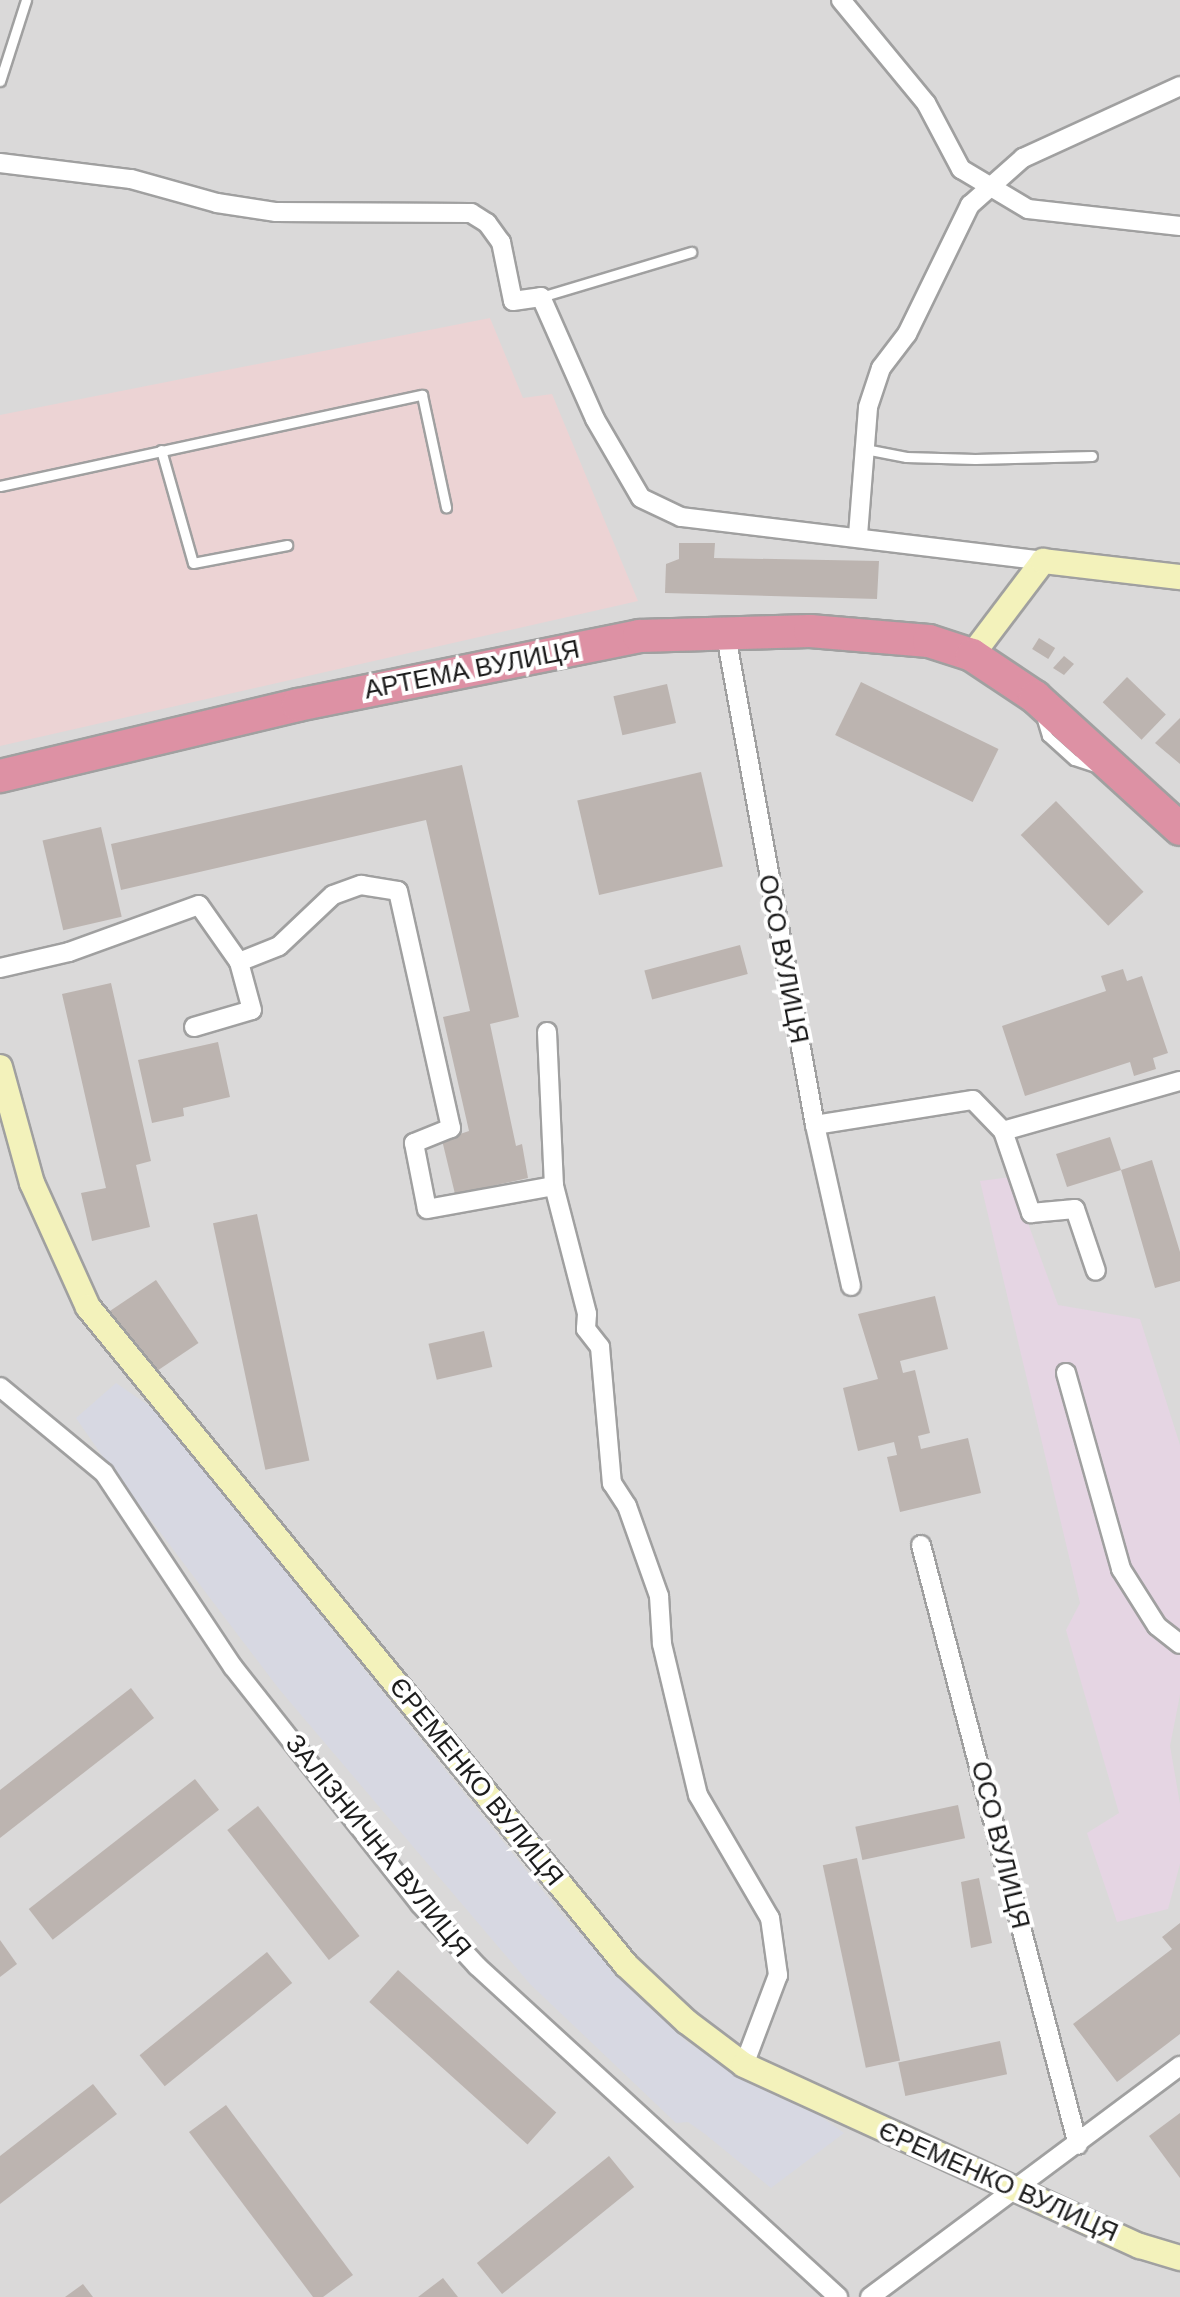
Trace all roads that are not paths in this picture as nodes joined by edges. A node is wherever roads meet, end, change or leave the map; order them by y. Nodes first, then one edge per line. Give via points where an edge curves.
1 (26, 0) edge
2 (841, 0) edge
3 (0, 81) edge
4 (1180, 86) edge
5 (0, 163) edge
6 (989, 186) junction
7 (1180, 226) edge
8 (691, 252) dead end
9 (541, 297) junction
10 (865, 449) junction
11 (161, 450) junction
12 (1092, 456) dead end
13 (0, 486) edge
14 (446, 507) dead end
15 (858, 535) junction
16 (287, 545) dead end
17 (1043, 561) junction
18 (1180, 577) edge
19 (725, 630) junction
20 (962, 651) junction
21 (0, 776) edge
22 (1178, 826) edge
23 (239, 962) junction
24 (0, 968) edge
25 (194, 1027) dead end
26 (547, 1032) dead end
27 (0, 1067) edge
28 (1180, 1081) edge
29 (815, 1125) junction
30 (1003, 1131) junction
31 (554, 1186) junction
32 (1096, 1271) dead end
33 (851, 1286) dead end
34 (1066, 1373) dead end
35 (0, 1387) edge
36 (921, 1545) dead end
37 (1180, 1644) edge
38 (744, 2065) junction
39 (1180, 2066) edge
40 (1078, 2145) junction
41 (1019, 2188) junction
42 (1180, 2258) edge
43 (838, 2297) edge
44 (870, 2297) edge

1 - 3 lane
2 - 6 street via 926,103 961,169
4 - 6 street via 1023,158
5 - 9 street via 131,179 217,203 276,212 471,213 501,242 513,301
6 - 7 street via 1028,209
6 - 10 street via 970,205 907,334 881,368 868,407
8 - 9 lane
9 - 15 street via 595,419 641,498 681,517
10 - 12 lane via 920,458
10 - 15 street
11 - 13 lane
11 - 14 lane via 422,395
11 - 16 lane via 193,563
15 - 17 street
17 - 18 street
17 - 20 street
19 - 20 highway, АРТЕМА ВУЛИЦЯ via 868,634
19 - 21 highway, АРТЕМА ВУЛИЦЯ via 639,636 283,709
19 - 29 street, ОСО ВУЛИЦЯ
20 - 22 highway via 1035,697
23 - 24 street via 199,905 69,952
23 - 25 street via 252,1010
23 - 31 street via 279,946 333,895 361,885 398,891 451,1128 414,1143 427,1209
26 - 31 street
27 - 38 street, ЄРЕМЕНКО ВУЛИЦЯ via 32,1183 88,1307 626,1965 687,2022
28 - 30 street
29 - 30 street via 973,1100
29 - 33 street, ОСО ВУЛИЦЯ
30 - 32 street via 1031,1213 1075,1209
31 - 38 street via 587,1314 586,1329 600,1347 612,1483 627,1506 659,1596 662,1644 698,1795 770,1918 778,1975
34 - 37 street via 1121,1569 1157,1626
35 - 43 street, ЗАЛІЗНИЧНА ВУЛИЦЯ via 104,1473 233,1667 439,1925 477,1966
36 - 40 street, ОСО ВУЛИЦЯ
38 - 41 street, ЄРЕМЕНКО ВУЛИЦЯ
39 - 40 street
40 - 41 street
41 - 42 street, ЄРЕМЕНКО ВУЛИЦЯ via 1140,2246
41 - 44 street

